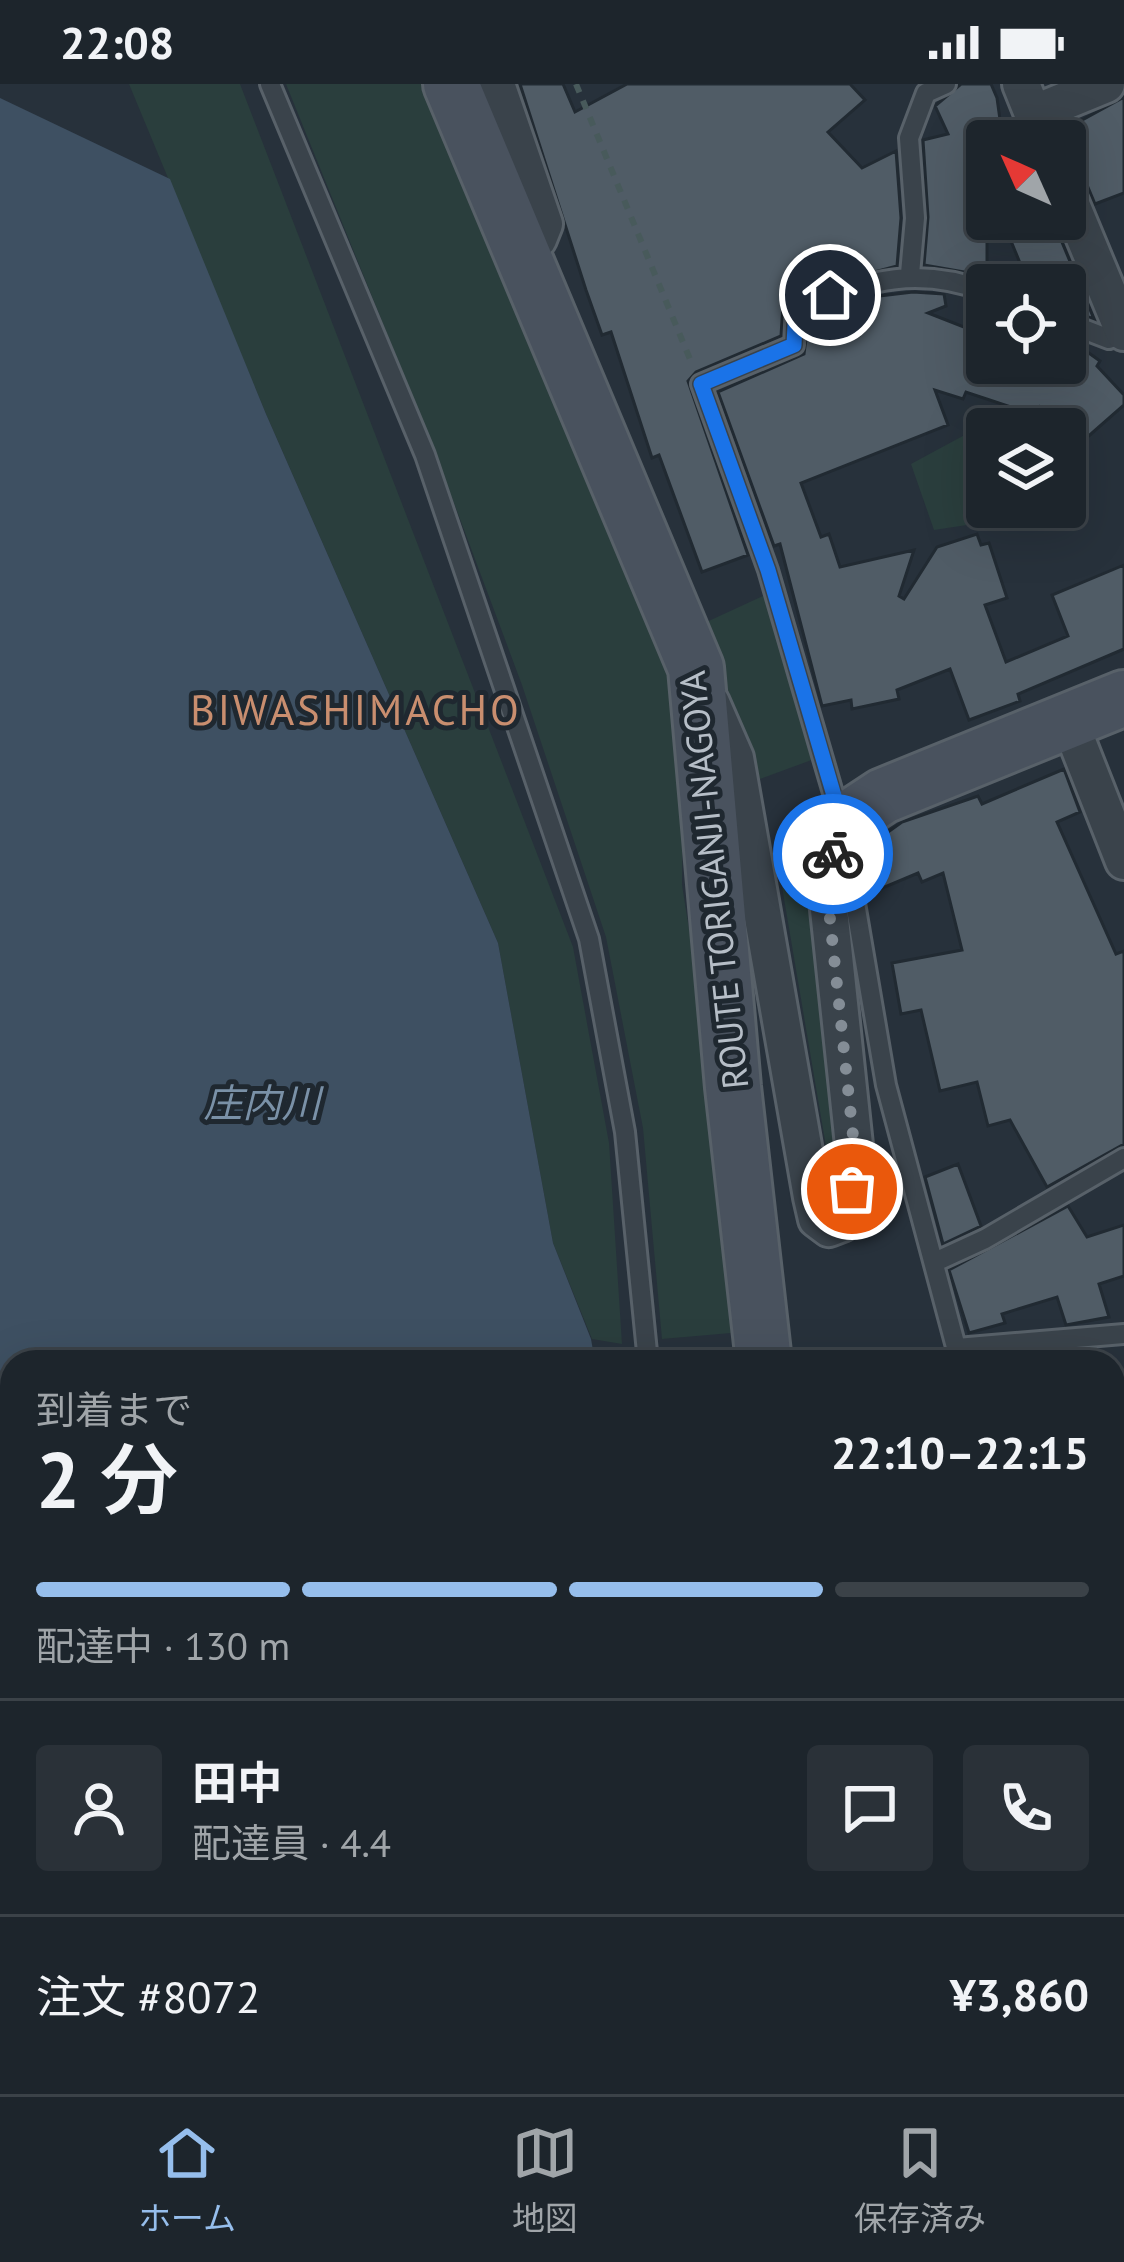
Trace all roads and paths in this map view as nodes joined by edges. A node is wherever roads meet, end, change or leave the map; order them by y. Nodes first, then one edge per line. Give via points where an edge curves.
1 (270, 84) edge
2 (452, 84) edge
3 (496, 84) edge
4 (576, 84) edge
5 (946, 84) edge
6 (1106, 84) edge
7 (1033, 113) edge
8 (1086, 240) edge
9 (522, 252) junction
10 (910, 274) junction
11 (966, 287) edge
12 (1086, 330) edge
13 (1124, 333) edge
14 (701, 384) junction
15 (696, 668) junction
16 (1124, 698) edge
17 (1069, 721) junction
18 (842, 823) junction
19 (1124, 861) edge
20 (1124, 1158) edge
21 (935, 1262) junction
22 (1124, 1334) edge
23 (647, 1350) edge
24 (763, 1350) edge
25 (957, 1350) edge
26 (998, 1350) edge

1 - 23 lane via 424,455 589,939 626,1132
2 - 9 main road, ROUTE TORIGANJI-NAGOYA
3 - 9 street via 544,224
4 - 14 path
5 - 10 lane via 926,93 909,138 916,218
6 - 7 street
8 - 13 street
9 - 15 main road, ROUTE TORIGANJI-NAGOYA
10 - 11 lane
10 - 14 lane via 796,306 794,345
12 - 13 lane via 1109,339
14 - 18 lane via 768,570
15 - 18 street via 734,758 812,1197 817,1219 830,1228 848,1213 856,1164 828,900
15 - 24 main road, ROUTE TORIGANJI-NAGOYA
16 - 17 main road
17 - 18 main road via 883,796
17 - 19 street
18 - 21 lane via 886,1085
20 - 21 lane
21 - 25 lane
22 - 26 lane

